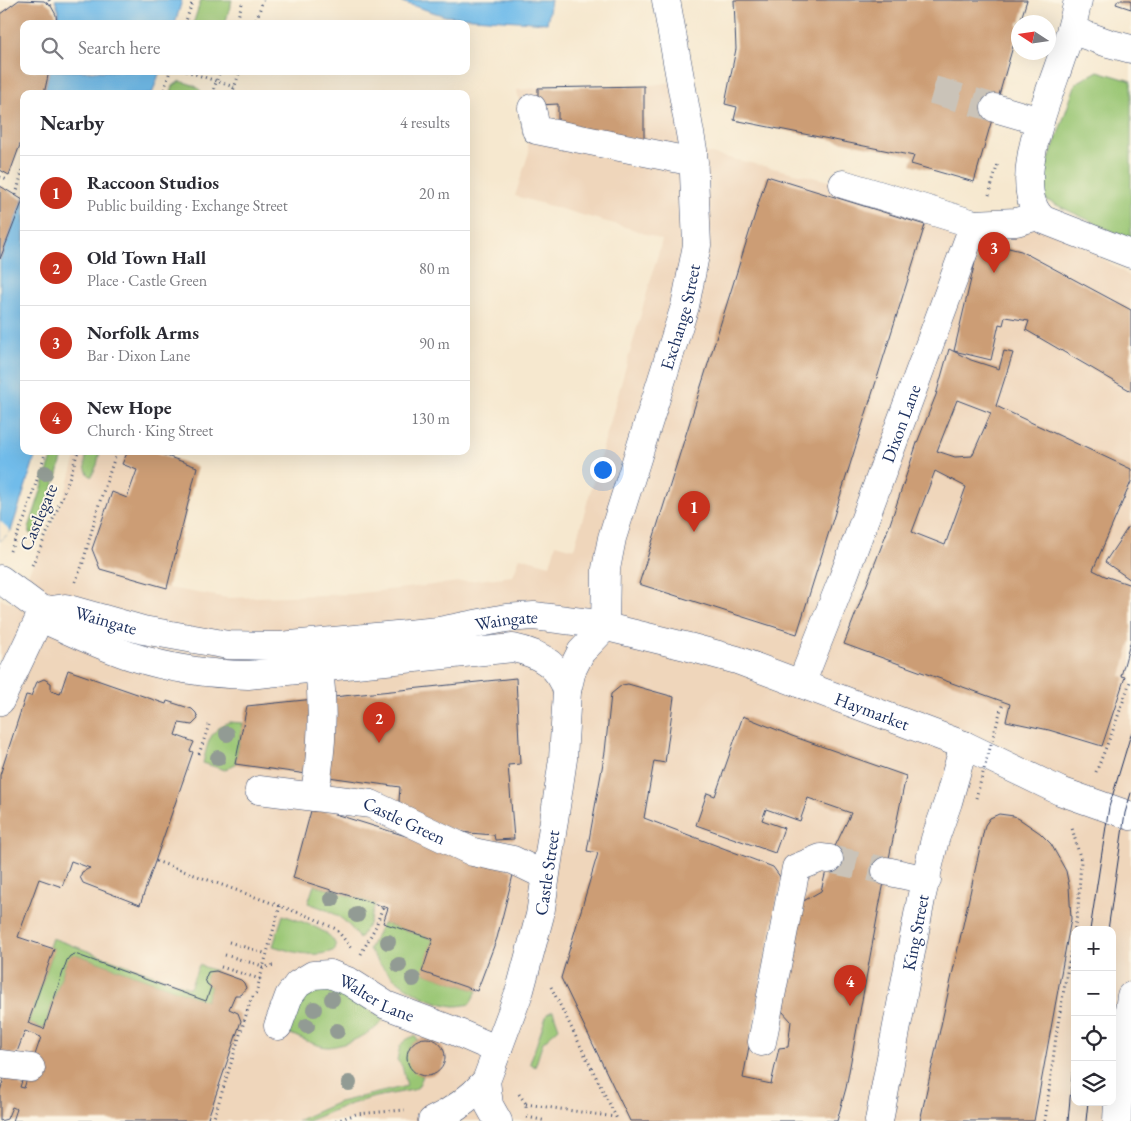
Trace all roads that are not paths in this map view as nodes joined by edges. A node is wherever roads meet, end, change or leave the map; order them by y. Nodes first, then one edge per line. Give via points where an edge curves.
1 (666, 0) edge
2 (1078, 0) edge
3 (1071, 30) junction
4 (1131, 49) edge
5 (532, 108) dead end
6 (995, 108) tunnel mouth
7 (1040, 120) junction
8 (694, 162) junction
9 (843, 184) dead end
10 (1038, 216) junction
11 (974, 224) junction
12 (1131, 254) edge
13 (9, 577) edge
14 (54, 609) junction
15 (604, 627) junction
16 (319, 667) junction
17 (801, 684) junction
18 (567, 691) junction
19 (0, 701) edge
20 (964, 745) junction
21 (259, 790) dead end
22 (314, 797) junction
23 (1131, 816) edge
24 (828, 859) tunnel mouth
25 (886, 871) tunnel mouth
26 (544, 875) junction
27 (924, 889) junction
28 (1131, 996) edge
29 (278, 1026) dead end
30 (762, 1042) dead end
31 (498, 1050) junction
32 (0, 1064) edge
33 (31, 1068) dead end
34 (486, 1081) junction
35 (421, 1115) edge
36 (498, 1121) edge
37 (879, 1121) edge
38 (1116, 1121) edge

1 - 8 street, Exchange Street
2 - 3 street
3 - 4 street
3 - 7 street
5 - 8 street via 536,130
6 - 7 street
7 - 10 street via 1028,183 1032,205
8 - 15 street, Exchange Street via 697,245 685,306 612,538 606,569
9 - 11 street
10 - 11 street via 1016,222
10 - 12 street
11 - 17 street, Dixon Lane
13 - 14 street
14 - 15 street, Waingate via 143,630 228,645 280,646 430,632 534,616 582,621
14 - 16 street, Waingate via 52,623 75,634 135,658 192,671 248,675
14 - 19 street
15 - 17 street, Haymarket via 737,660
15 - 18 street, Castle Street via 581,652
16 - 18 street, Waingate via 513,648 530,652 548,662 564,680
16 - 22 street via 322,698
17 - 20 street, Haymarket
18 - 26 street, Castle Street via 563,759
20 - 23 street, Haymarket via 1060,791
20 - 27 street, King Street via 935,839
21 - 22 street, Castle Green
22 - 26 street, Castle Green via 371,804 473,852 513,860
24 - 30 street via 821,858 796,868
25 - 27 street
26 - 31 street, Castle Street via 532,948
27 - 37 street, King Street
28 - 38 street
29 - 31 street, Walter Lane via 289,996 298,984 313,975 330,974 386,1004
31 - 34 street, Castle Street
32 - 33 street
34 - 35 street via 449,1114
34 - 36 street, Castle Street via 489,1105

